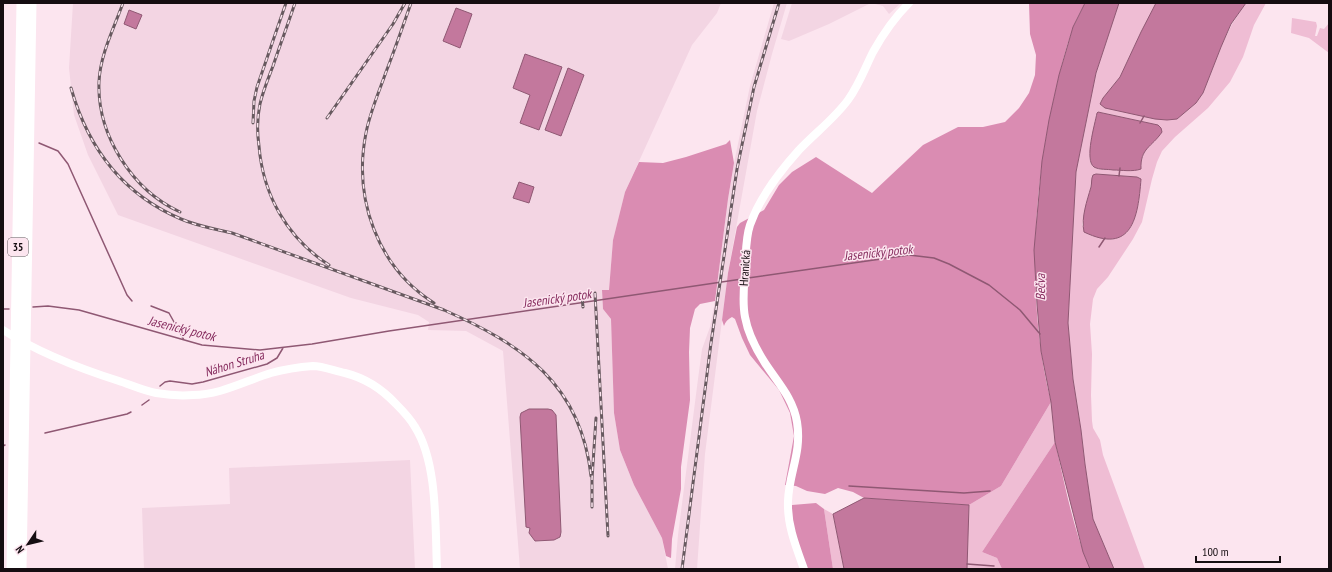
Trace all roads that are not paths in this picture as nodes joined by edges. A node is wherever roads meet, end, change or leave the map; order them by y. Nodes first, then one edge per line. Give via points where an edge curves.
1 (22, 3) edge
2 (31, 3) edge
3 (909, 3) edge
4 (3, 330) edge
5 (12, 569) edge
6 (21, 569) edge
7 (437, 569) edge
8 (804, 569) edge

1 - 5 highway, 35
2 - 6 highway, 35
3 - 8 street, Hranická via 882,37 844,106 792,159 760,204 748,235 744,305 749,334 783,387 795,416 798,448 789,488 788,516
4 - 7 street via 57,359 155,393 194,396 216,392 272,373 314,366 356,376 375,385 404,412 416,428 423,444 430,467 434,500

